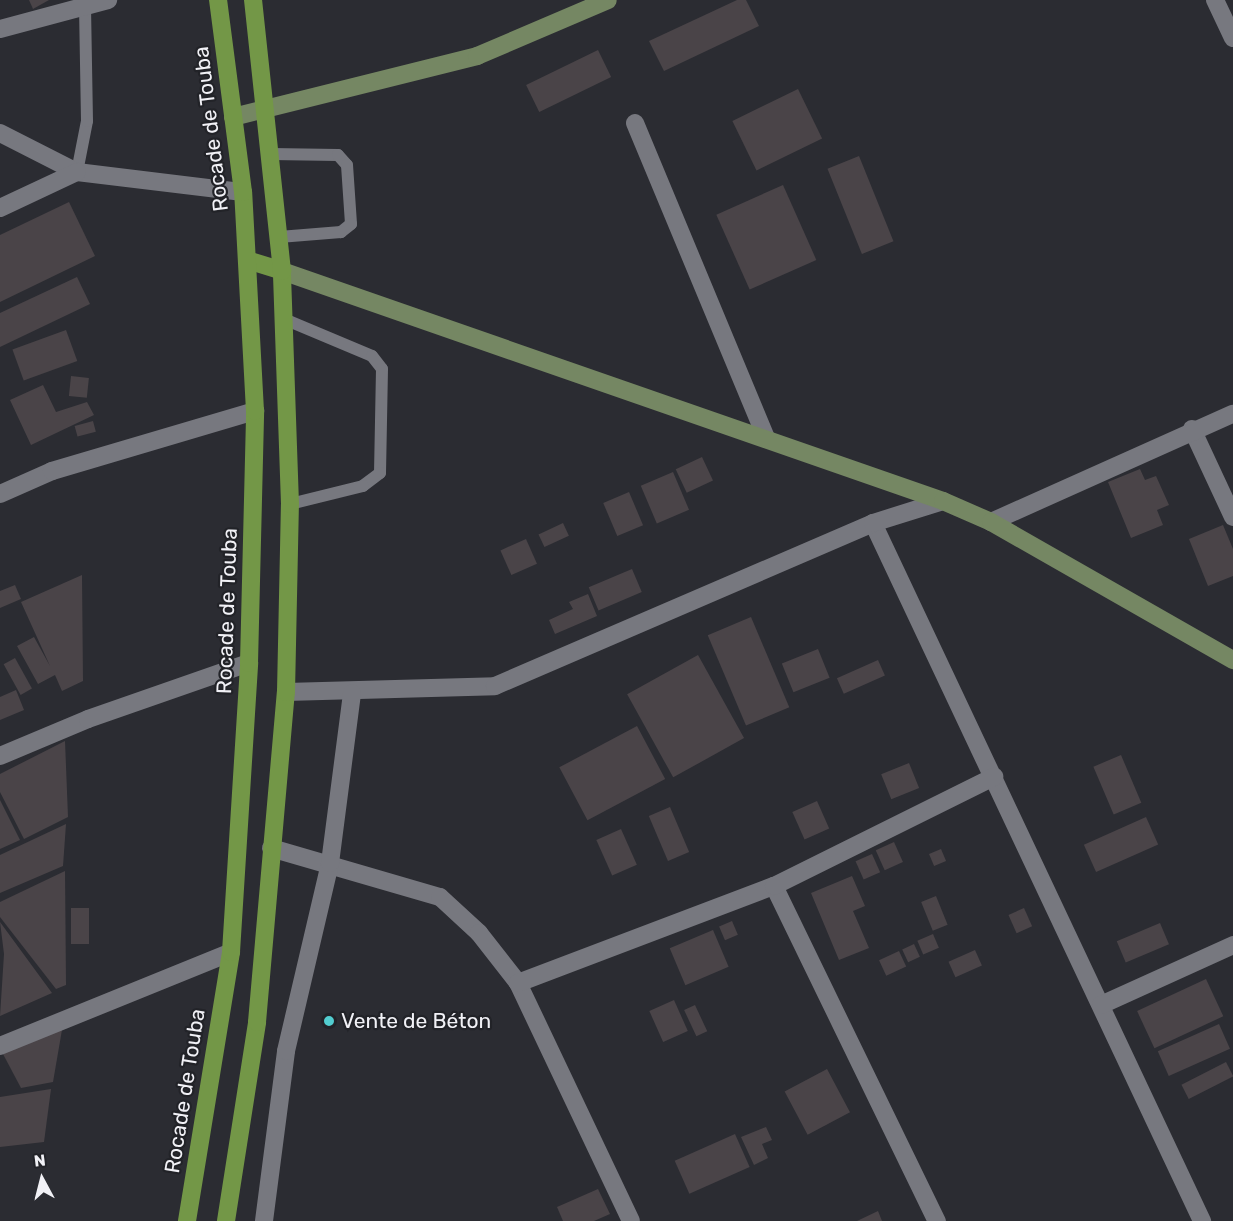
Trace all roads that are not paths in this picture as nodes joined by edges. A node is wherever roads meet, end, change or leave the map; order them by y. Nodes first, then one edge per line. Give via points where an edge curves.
1 (108, 0) edge
2 (218, 0) edge
3 (253, 0) edge
4 (608, 0) edge
5 (1215, 0) edge
6 (85, 8) junction
7 (0, 29) edge
8 (1233, 38) edge
9 (266, 112) junction
10 (233, 117) junction
11 (635, 123) dead end
12 (0, 133) edge
13 (271, 154) junction
14 (77, 172) junction
15 (243, 192) junction
16 (0, 208) edge
17 (279, 237) junction
18 (247, 260) junction
19 (282, 271) junction
20 (284, 319) junction
21 (255, 411) junction
22 (1233, 414) edge
23 (1192, 429) junction
24 (766, 437) junction
25 (0, 494) edge
26 (943, 501) junction
27 (290, 504) junction
28 (1233, 517) edge
29 (991, 522) junction
30 (873, 523) junction
31 (1233, 660) edge
32 (249, 663) junction
33 (286, 693) junction
34 (352, 693) junction
35 (0, 756) edge
36 (994, 777) junction
37 (271, 848) junction
38 (330, 863) junction
39 (774, 886) junction
40 (1233, 945) edge
41 (231, 952) junction
42 (518, 982) junction
43 (1101, 1005) junction
44 (0, 1046) edge
45 (1198, 1220) edge
46 (187, 1221) edge
47 (226, 1221) edge
48 (264, 1221) edge
49 (631, 1221) edge
50 (937, 1221) edge

1 - 6 street
2 - 10 main road, Rocade de Touba
3 - 9 main road
4 - 9 main road via 477,56
5 - 8 street
6 - 7 street
6 - 14 lane via 87,121
9 - 10 main road
9 - 13 main road
10 - 15 main road, Rocade de Touba
11 - 24 street
12 - 14 street
13 - 17 main road
13 - 17 lane via 338,155 346,165 351,224 341,232
14 - 15 street
14 - 16 street
15 - 18 main road, Rocade de Touba
17 - 19 main road
18 - 19 main road
18 - 21 main road, Rocade de Touba
19 - 20 main road
19 - 24 main road
20 - 27 main road
20 - 27 lane via 372,356 382,369 380,473 363,486
21 - 25 street via 52,471
21 - 32 main road, Rocade de Touba
22 - 23 street
23 - 28 street
23 - 29 street
24 - 26 main road
26 - 29 main road
26 - 30 street
27 - 33 main road
29 - 31 main road
30 - 34 street via 495,686
30 - 36 street
32 - 35 street
32 - 41 main road, Rocade de Touba
33 - 34 street
33 - 37 main road
34 - 38 street
36 - 39 street
36 - 43 street
37 - 38 street
37 - 47 main road via 258,1022
38 - 42 street via 440,897 479,933
38 - 48 street via 286,1051
39 - 42 street
39 - 50 street
40 - 43 street
41 - 44 street
41 - 46 main road, Rocade de Touba
42 - 49 street
43 - 45 street

